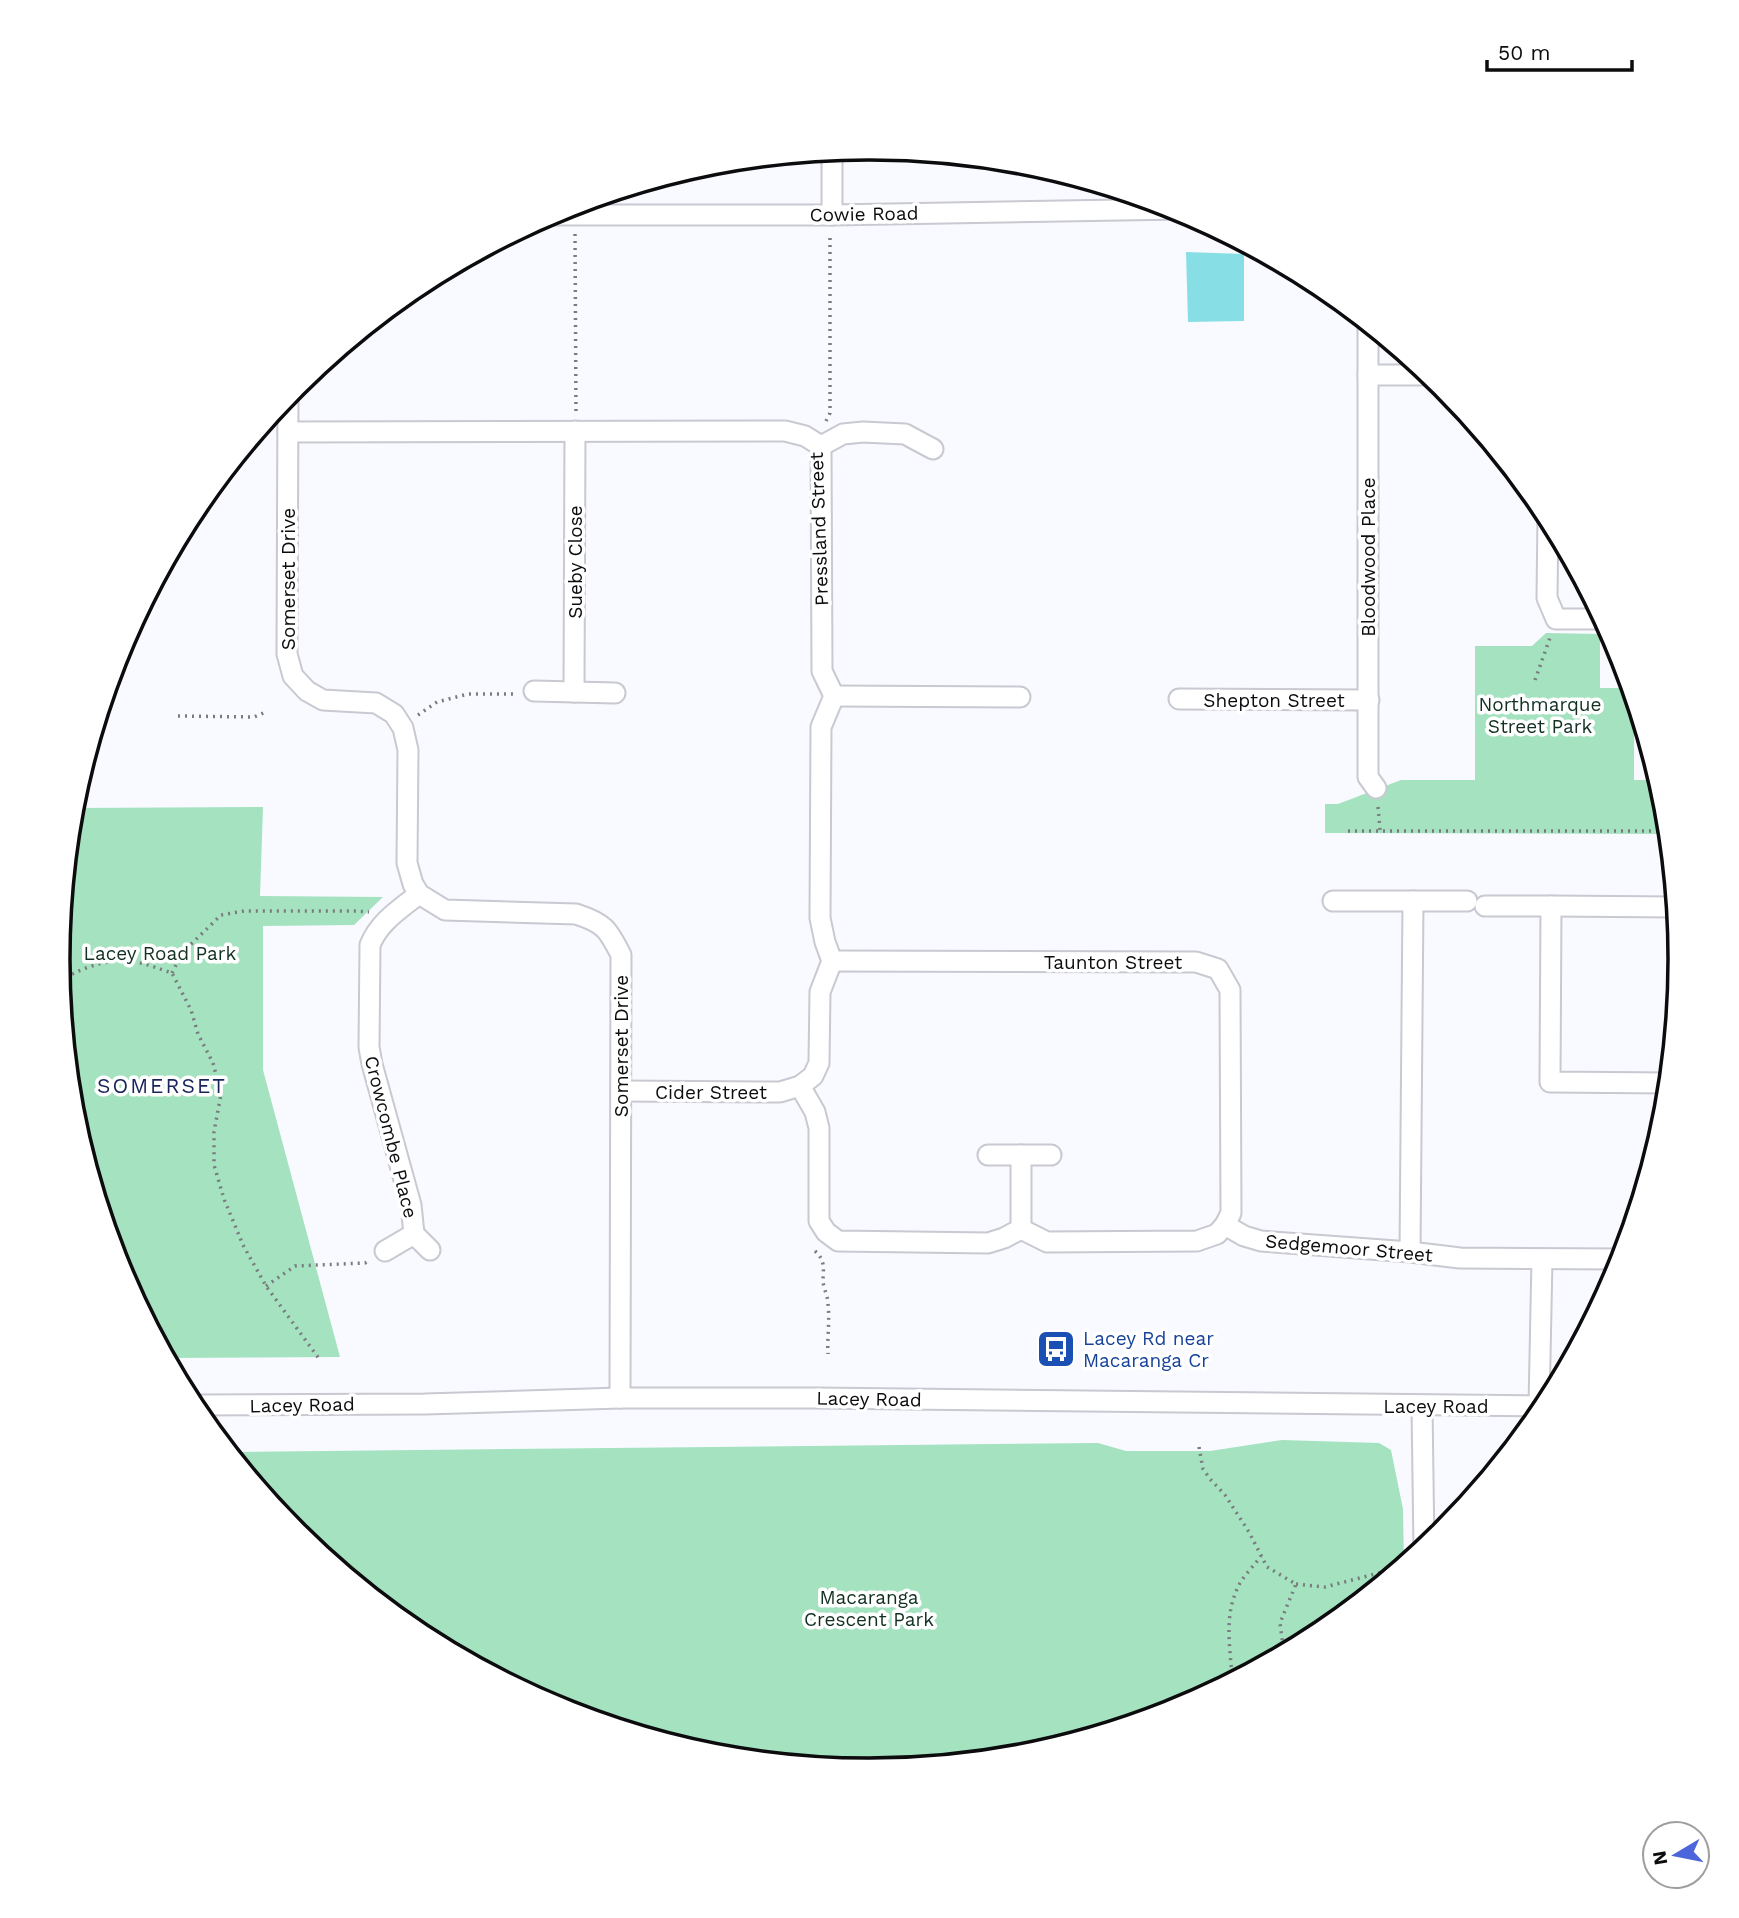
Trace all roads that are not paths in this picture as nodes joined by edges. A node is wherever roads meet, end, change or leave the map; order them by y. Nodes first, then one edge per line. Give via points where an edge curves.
1 (832, 161) edge
2 (1149, 210) edge
3 (575, 216) edge
4 (831, 225) junction
5 (1368, 335) edge
6 (1368, 375) junction
7 (1415, 375) edge
8 (288, 411) edge
9 (288, 432) junction
10 (576, 432) junction
11 (821, 446) junction
12 (933, 449) dead end
13 (1548, 537) edge
14 (1593, 619) edge
15 (534, 691) road end
16 (574, 692) junction
17 (615, 693) dead end
18 (834, 696) junction
19 (1020, 697) dead end
20 (1179, 699) dead end
21 (1369, 700) junction
22 (1376, 788) road end
23 (419, 894) junction
24 (1333, 901) dead end
25 (1413, 901) junction
26 (1550, 906) junction
27 (1667, 907) edge
28 (832, 961) junction
29 (1659, 1083) edge
30 (800, 1086) junction
31 (621, 1091) junction
32 (988, 1155) dead end
33 (1021, 1155) junction
34 (1051, 1155) dead end
35 (1225, 1224) junction
36 (1021, 1229) junction
37 (414, 1234) junction
38 (385, 1251) road end
39 (430, 1251) dead end
40 (1410, 1252) junction
41 (1542, 1259) junction
42 (1610, 1259) edge
43 (1543, 1389) edge
44 (620, 1398) junction
45 (206, 1405) edge
46 (1422, 1406) junction
47 (1532, 1406) edge
48 (1424, 1535) edge

1 - 4 street
2 - 4 street, Cowie Road
3 - 4 street, Cowie Road
5 - 6 street, Bloodwood Place
6 - 7 street
6 - 21 street, Bloodwood Place
8 - 9 street, Somerset Drive
9 - 10 street, Pressland Street
9 - 23 street, Somerset Drive via 287,654 293,676 323,699 376,703 394,714 403,728 408,750 407,863
10 - 11 street, Pressland Street via 785,431
10 - 16 street, Sueby Close
11 - 12 street via 843,434 863,432 905,434
11 - 18 street, Pressland Street via 822,671
13 - 14 street via 1547,598 1556,619
15 - 16 street
16 - 17 street
18 - 19 street
18 - 28 street via 821,727 820,918
20 - 21 street, Shepton Street
21 - 22 street, Bloodwood Place via 1368,777
23 - 31 street, Somerset Drive via 445,910 576,914 596,920 610,933 621,955
23 - 37 street, Crowcombe Place via 375,932 370,946 369,1047 411,1205
24 - 25 street
25 - 26 street
25 - 40 street
26 - 27 street
26 - 29 street via 1550,1082
28 - 30 street via 820,992 819,1063 813,1076
28 - 35 street, Taunton Street via 1196,962 1218,970 1230,990 1231,1213
30 - 31 street, Cider Street via 780,1092
30 - 36 street via 819,1128 819,1220 838,1241 988,1243
31 - 44 street, Somerset Drive
32 - 33 street
33 - 34 street
33 - 36 street
35 - 36 street via 1217,1234 1197,1241 1047,1242
35 - 40 street, Sedgemoor Street via 1261,1241
37 - 38 street, Crowcombe Place
37 - 39 street, Crowcombe Place
40 - 41 street, Sedgemoor Street
41 - 42 street, Sedgemoor Street
41 - 43 street
44 - 45 street, Lacey Road
44 - 46 street, Lacey Road
46 - 47 street, Lacey Road
46 - 48 street

